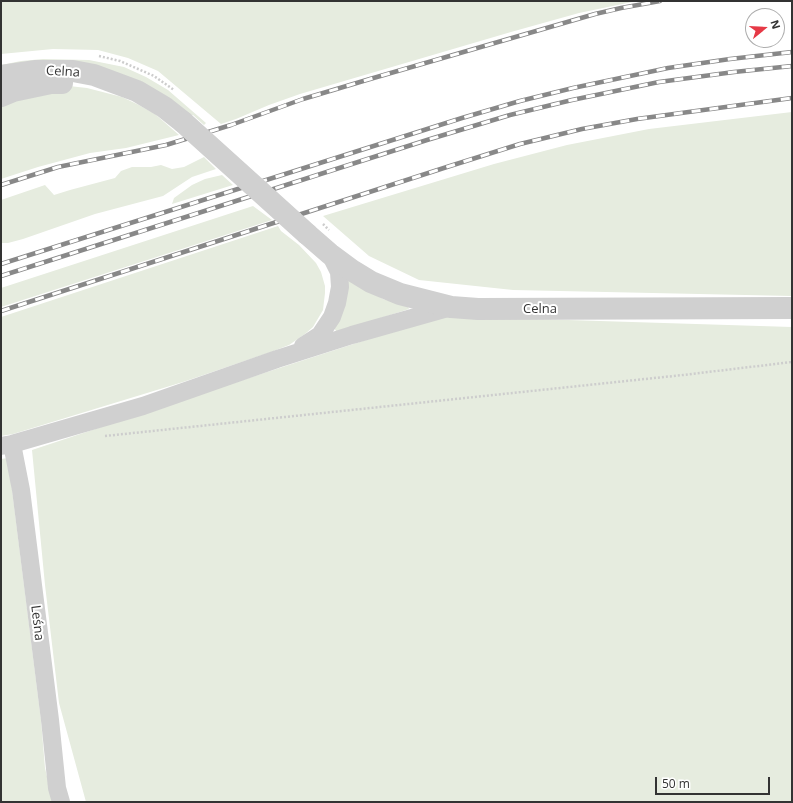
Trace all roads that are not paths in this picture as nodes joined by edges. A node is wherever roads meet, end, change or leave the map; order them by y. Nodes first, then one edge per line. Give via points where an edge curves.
1 (1, 76) edge
2 (123, 86) junction
3 (1, 96) edge
4 (332, 244) junction
5 (451, 307) junction
6 (792, 308) edge
7 (277, 359) junction
8 (7, 445) edge
9 (61, 802) edge

1 - 2 street, Celna via 36,71 73,71 94,75
2 - 3 street, Celna via 82,81 51,83
2 - 4 street, Celna, bridge via 164,107 307,234
4 - 5 street, Celna via 353,271 371,282 400,294
4 - 7 street via 340,287 332,317 320,335
5 - 6 street, Celna
5 - 7 street
7 - 8 street via 142,406
8 - 9 street, Leśna via 20,483 57,788

